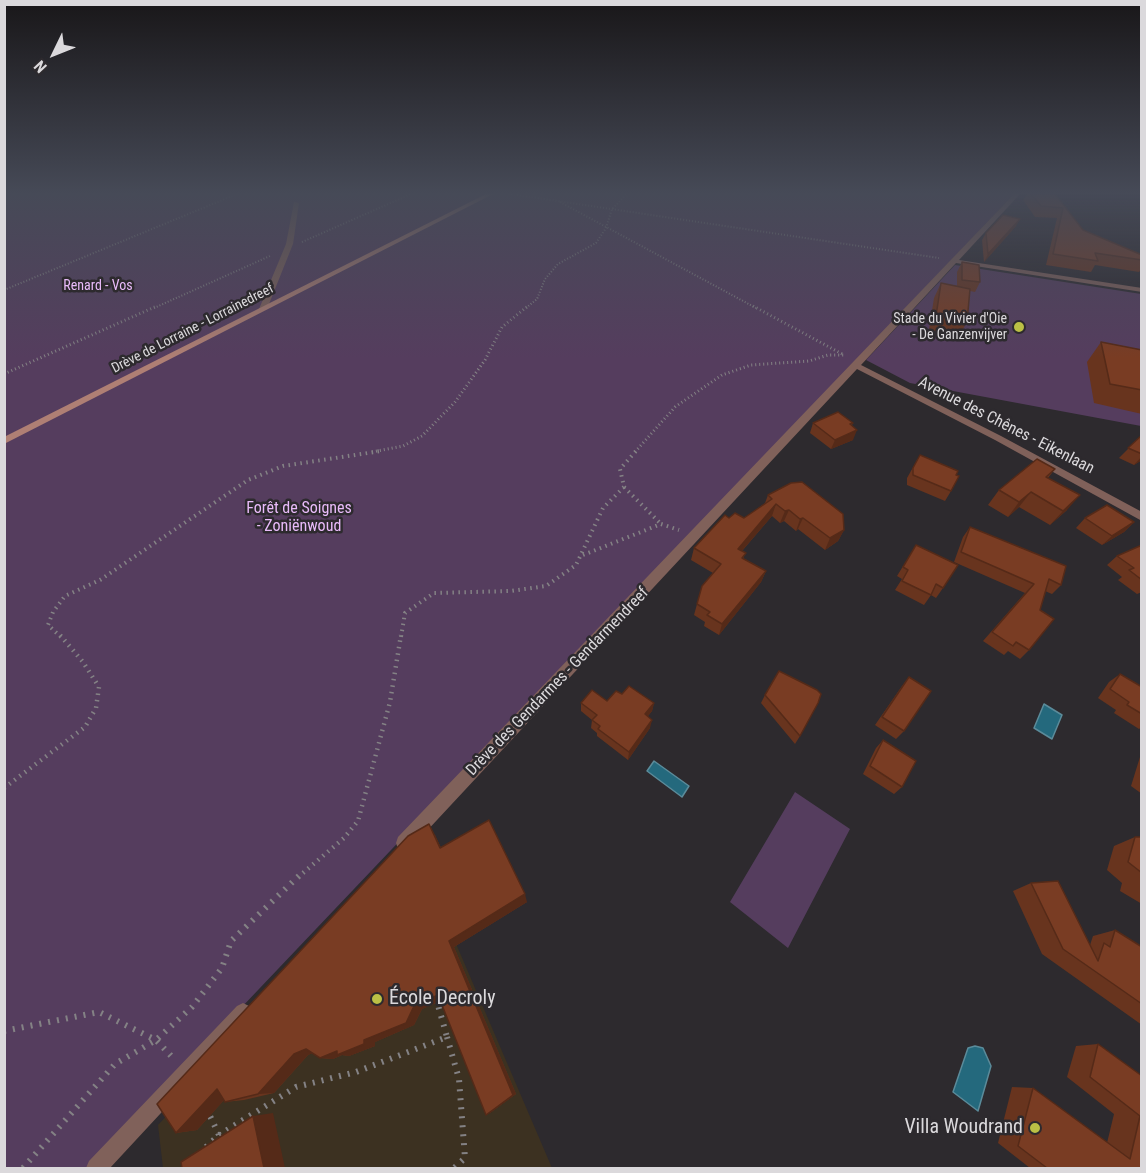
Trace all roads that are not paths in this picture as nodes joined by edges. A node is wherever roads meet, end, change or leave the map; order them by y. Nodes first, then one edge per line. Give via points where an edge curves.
1 (287, 249) edge
2 (382, 249) edge
3 (966, 249) edge
4 (954, 261) junction
5 (1142, 290) edge
6 (263, 309) junction
7 (856, 363) junction
8 (4, 441) edge
9 (1142, 517) edge
10 (395, 853) edge
11 (257, 998) edge
12 (96, 1168) edge

1 - 6 street
2 - 6 main road, Drève de Lorraine - Lorrainedreef
3 - 4 street, Drève des Gendarmes - Gendarmendreef
4 - 5 street
4 - 7 street, Drève des Gendarmes - Gendarmendreef
6 - 8 main road, Drève de Lorraine - Lorrainedreef
7 - 9 street, Avenue des Chênes - Eikenlaan
7 - 10 street, Drève des Gendarmes - Gendarmendreef
11 - 12 street

